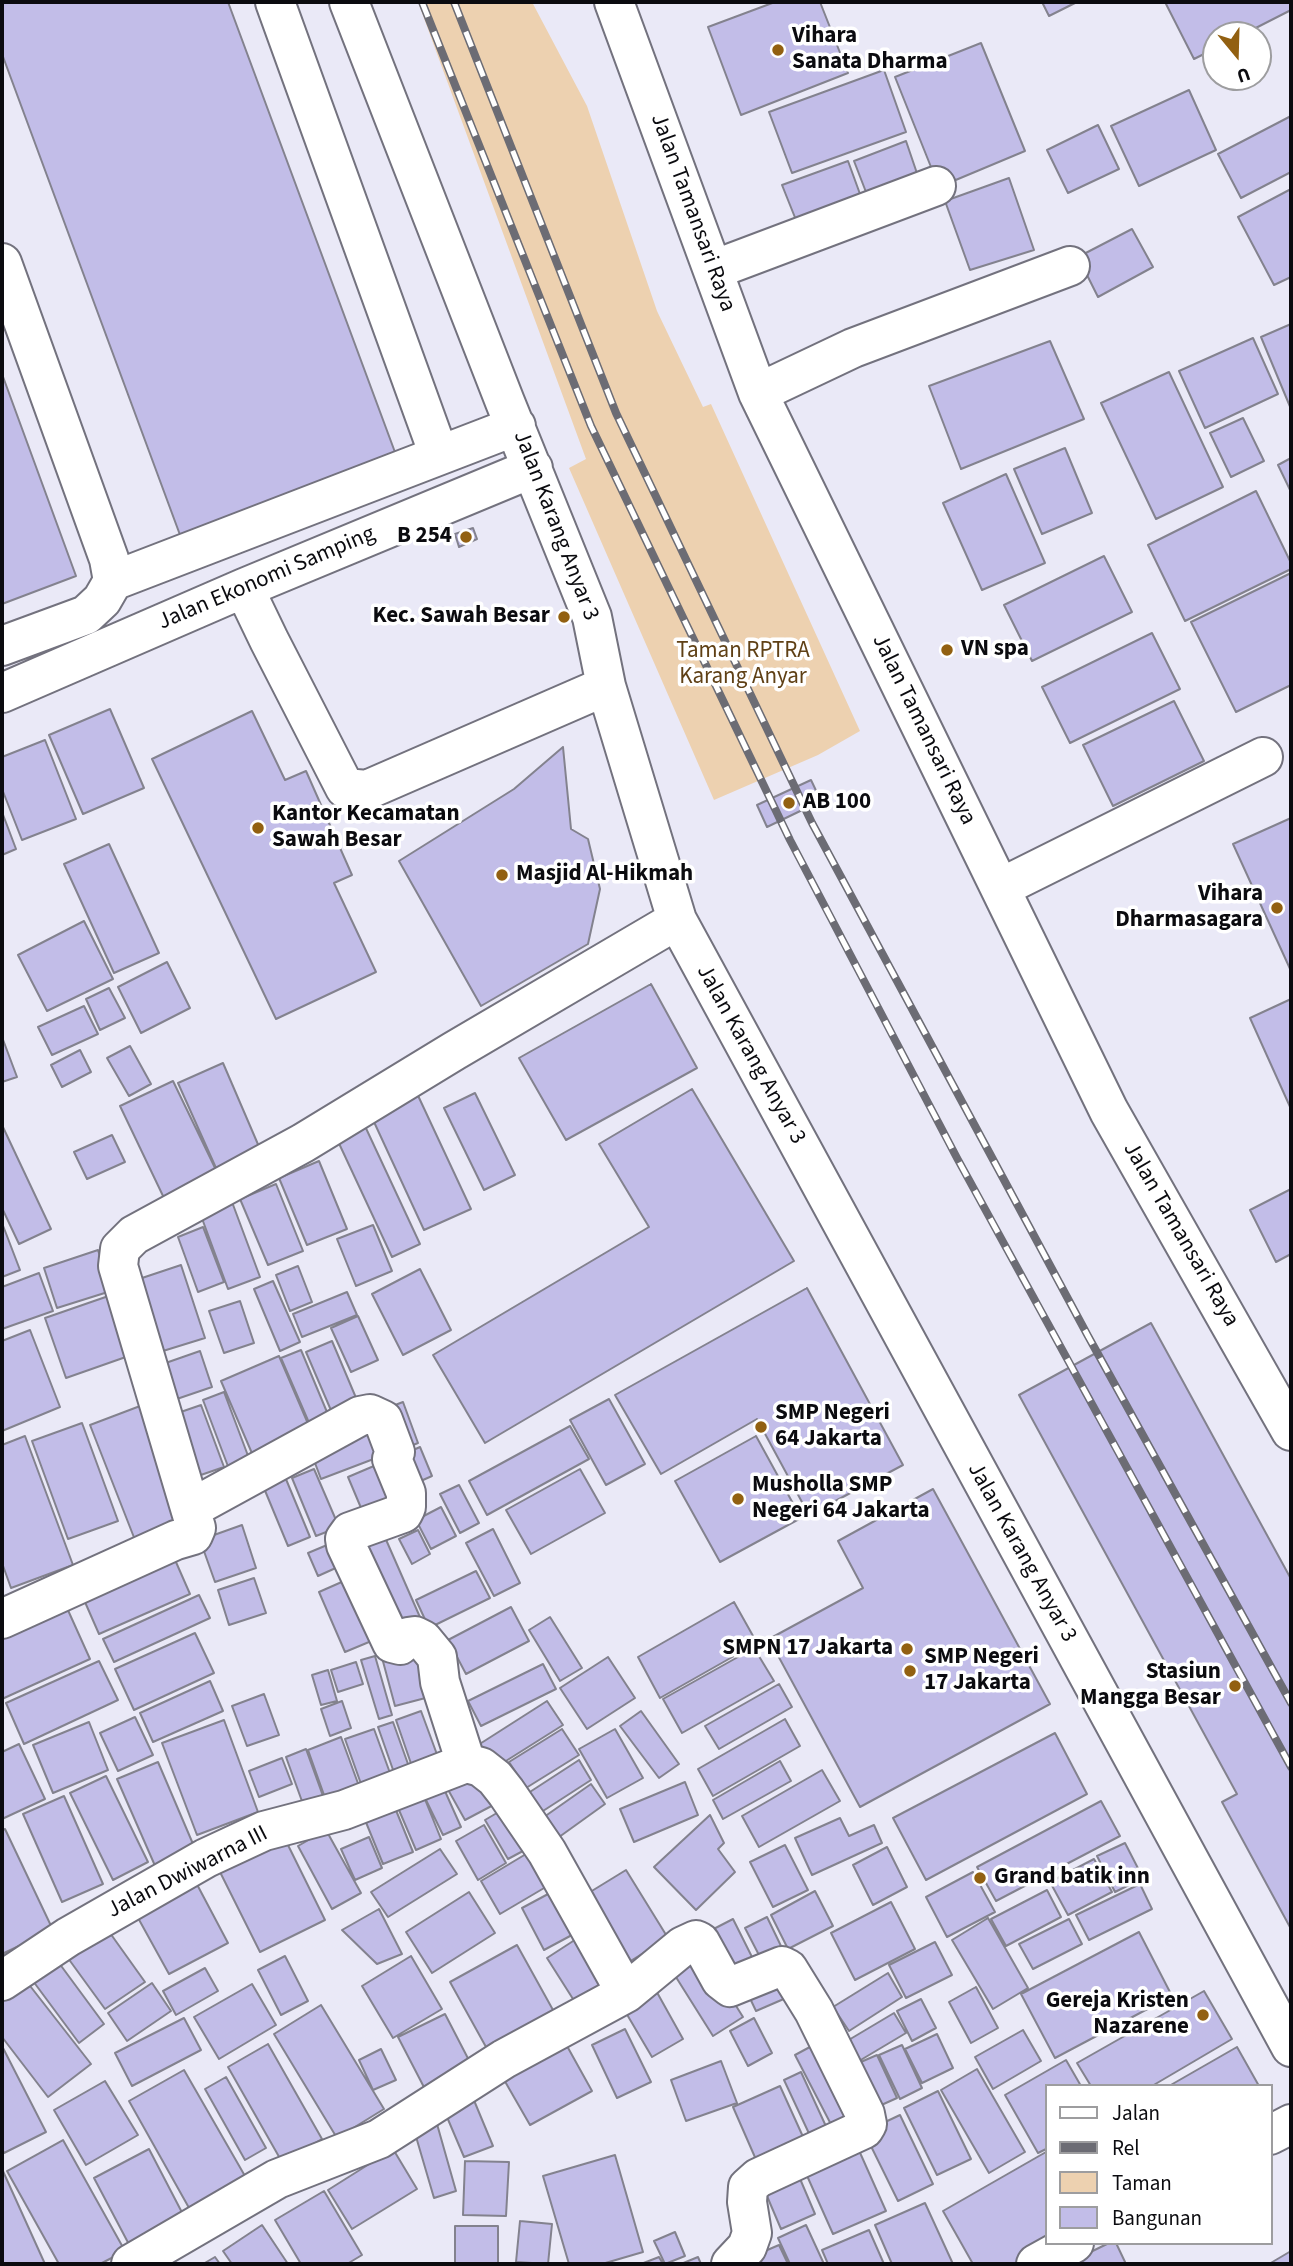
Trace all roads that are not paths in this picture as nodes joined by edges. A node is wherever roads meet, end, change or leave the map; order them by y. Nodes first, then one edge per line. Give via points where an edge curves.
1 (275, 2) edge
2 (349, 2) edge
3 (614, 2) edge
4 (936, 186) dead end
5 (2, 263) edge
6 (1070, 266) dead end
7 (713, 270) junction
8 (758, 393) junction
9 (516, 426) junction
10 (439, 454) junction
11 (533, 468) junction
12 (113, 581) junction
13 (244, 588) junction
14 (2, 646) edge
15 (606, 686) junction
16 (2, 693) edge
17 (1263, 757) dead end
18 (1000, 888) junction
19 (677, 920) junction
20 (1291, 1431) edge
21 (184, 1524) junction
22 (3, 1615) edge
23 (466, 1763) junction
24 (2, 1981) edge
25 (626, 1993) junction
26 (1291, 2047) edge
27 (1291, 2124) edge
28 (1272, 2134) edge
29 (1070, 2245) edge
30 (131, 2264) edge
31 (731, 2264) edge
32 (1036, 2264) edge

1 - 10 street
2 - 9 street, Jalan Karang Anyar 3
3 - 7 street, Jalan Tamansari Raya
4 - 7 street
5 - 12 street
6 - 8 street via 853,348
7 - 8 street, Jalan Tamansari Raya
8 - 18 street, Jalan Tamansari Raya
9 - 10 street
9 - 11 street, Jalan Karang Anyar 3
10 - 12 street
11 - 13 street, Jalan Ekonomi Samping
11 - 15 street, Jalan Karang Anyar 3 via 592,617
12 - 14 street via 86,615
13 - 15 street via 345,788 367,790
13 - 16 street, Jalan Ekonomi Samping
15 - 19 street, Jalan Karang Anyar 3
17 - 18 street
18 - 20 street, Jalan Tamansari Raya via 1109,1111
19 - 21 street via 303,1143 134,1235 120,1250 118,1266
19 - 26 street, Jalan Karang Anyar 3
21 - 22 street
21 - 23 street via 360,1416 370,1414 383,1420 395,1452 392,1461 407,1493 406,1507 403,1513 350,1532 346,1545 392,1643 400,1645 415,1636 437,1657 440,1682
23 - 24 street, Jalan Dwiwarna III via 344,1810 264,1831 206,1858 68,1937
23 - 25 street via 481,1767 506,1792 547,1852
25 - 30 street via 504,2059 379,2139 277,2179
25 - 31 street via 696,1940 730,1987 782,1966 788,1969 865,2114 864,2129 758,2178 748,2188 752,2233 747,2247
27 - 28 street
29 - 32 street

